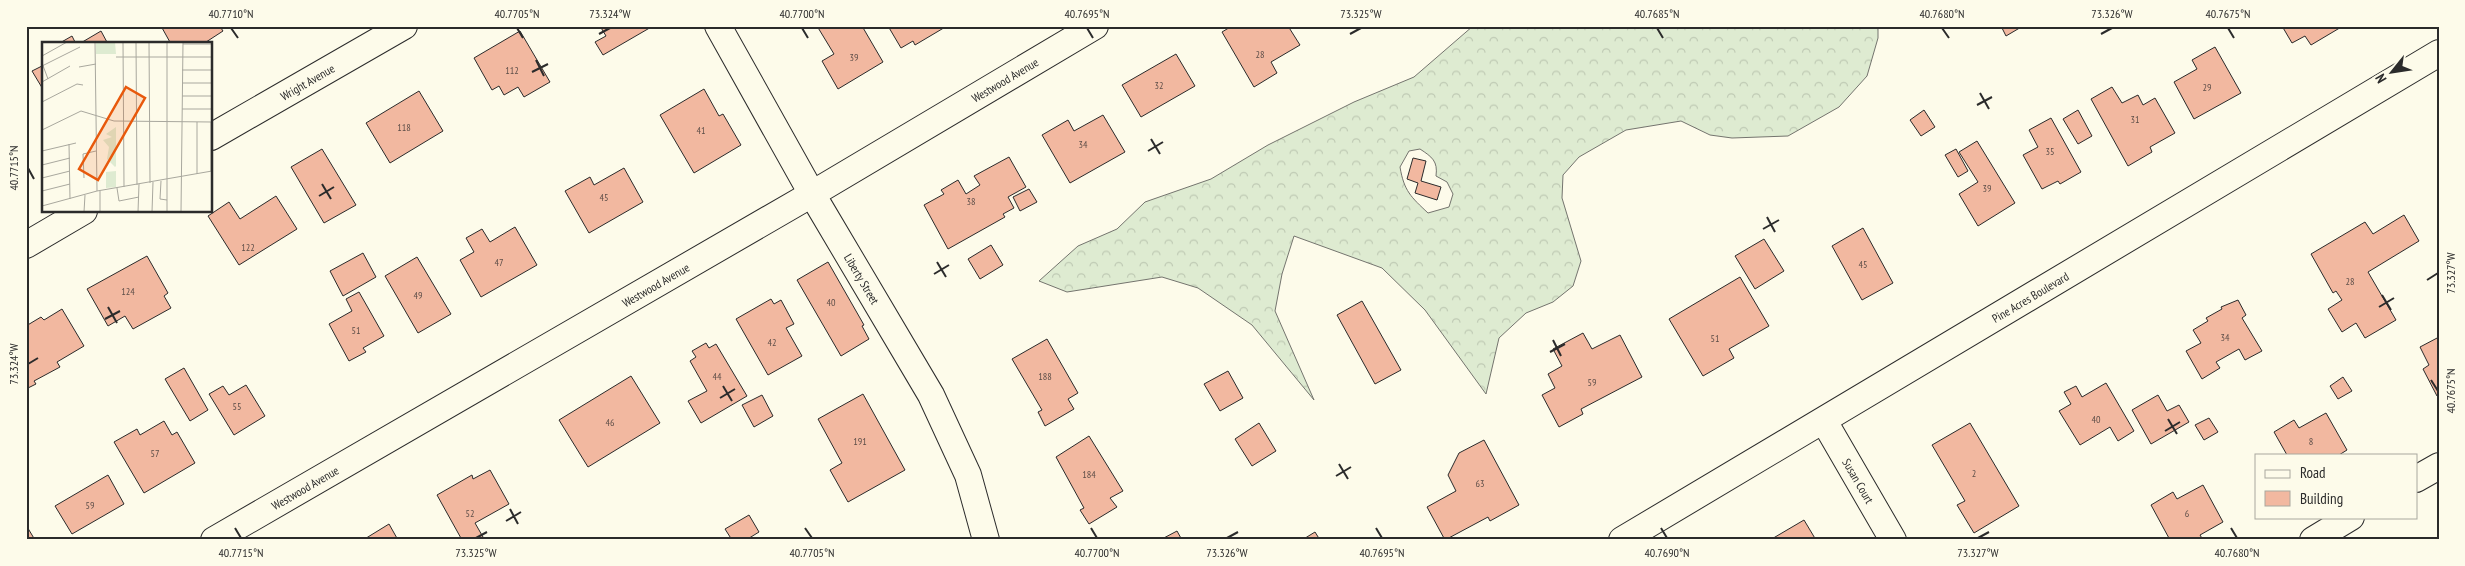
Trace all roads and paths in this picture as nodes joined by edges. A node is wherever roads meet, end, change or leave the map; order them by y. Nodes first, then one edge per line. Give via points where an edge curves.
1 (404, 26) edge
2 (718, 26) edge
3 (1095, 26) edge
4 (2439, 53) edge
5 (212, 136) edge
6 (812, 194) junction
7 (82, 212) edge
8 (26, 244) edge
9 (1824, 421) junction
10 (2439, 466) edge
11 (2418, 478) edge
12 (2349, 518) edge
13 (214, 540) edge
14 (986, 540) edge
15 (1622, 540) edge
16 (1893, 540) edge
17 (2313, 540) edge

1 - 5 street, Wright Avenue
2 - 6 street, Liberty Street
3 - 6 street, Westwood Avenue
4 - 9 street, Pine Acres Boulevard
6 - 13 street, Westwood Avenue
6 - 14 street, Liberty Street via 931,395 968,475
7 - 8 street
9 - 15 street, Pine Acres Boulevard
9 - 16 street, Susan Court
10 - 11 street
12 - 17 street

